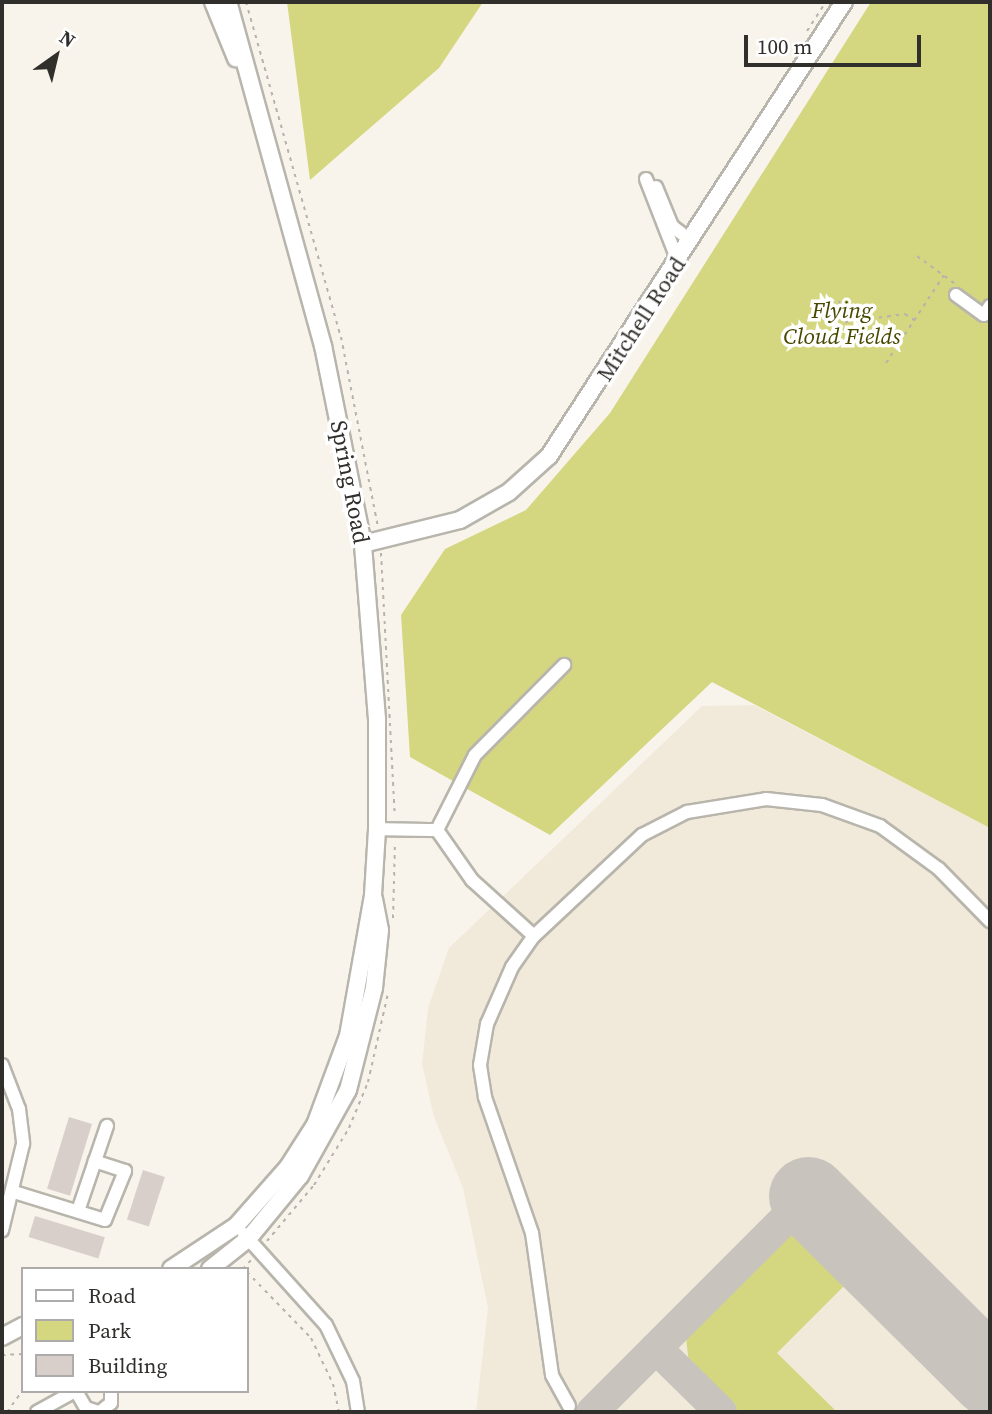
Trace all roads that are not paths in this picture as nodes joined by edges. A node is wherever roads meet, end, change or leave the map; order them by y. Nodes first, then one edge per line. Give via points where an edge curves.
1 (213, 2) edge
2 (228, 2) edge
3 (844, 2) edge
4 (247, 79) junction
5 (691, 241) junction
6 (678, 261) junction
7 (960, 293) road end
8 (990, 306) edge
9 (371, 542) junction
10 (565, 665) dead end
11 (377, 829) junction
12 (436, 830) junction
13 (373, 895) junction
14 (990, 921) edge
15 (534, 936) junction
16 (2, 1065) edge
17 (107, 1126) dead end
18 (95, 1161) junction
19 (14, 1192) junction
20 (78, 1211) junction
21 (236, 1226) junction
22 (2, 1230) edge
23 (254, 1244) junction
24 (174, 1267) edge
25 (214, 1267) edge
26 (21, 1327) edge
27 (2, 1336) edge
28 (21, 1338) edge
29 (71, 1393) edge
30 (76, 1393) edge
31 (111, 1393) edge
32 (569, 1406) dead end
33 (37, 1412) edge
34 (99, 1412) edge
35 (358, 1412) edge

1 - 4 main road, Spring Road
2 - 4 main road, Spring Road
3 - 5 main road, Mitchell Road
4 - 9 main road, Spring Road via 323,346
5 - 6 main road, Mitchell Road
5 - 6 street via 672,226 658,189 646,179
6 - 9 main road, Mitchell Road via 569,431 530,475 460,520
7 - 8 street via 984,315
9 - 11 main road, Spring Road
10 - 12 street via 475,755
11 - 12 street
11 - 13 main road, Spring Road
12 - 15 street via 472,880
13 - 21 main road, Spring Road via 334,1084 288,1167
13 - 23 main road, Spring Road via 380,930 374,988 348,1090 300,1176
14 - 15 street via 939,869 880,826 822,805 766,799 687,812 642,835
15 - 32 street via 512,967 487,1024 480,1065 485,1097 532,1233 552,1375
16 - 19 street via 22,1126
17 - 18 street
18 - 20 street
18 - 20 street via 125,1171 105,1220
19 - 20 street
19 - 22 street
21 - 23 street
21 - 24 main road, Spring Road
23 - 25 main road, Spring Road
23 - 35 street via 326,1325 353,1381
26 - 27 main road
27 - 28 main road
29 - 33 street
30 - 34 street via 86,1408
31 - 34 street via 111,1404

